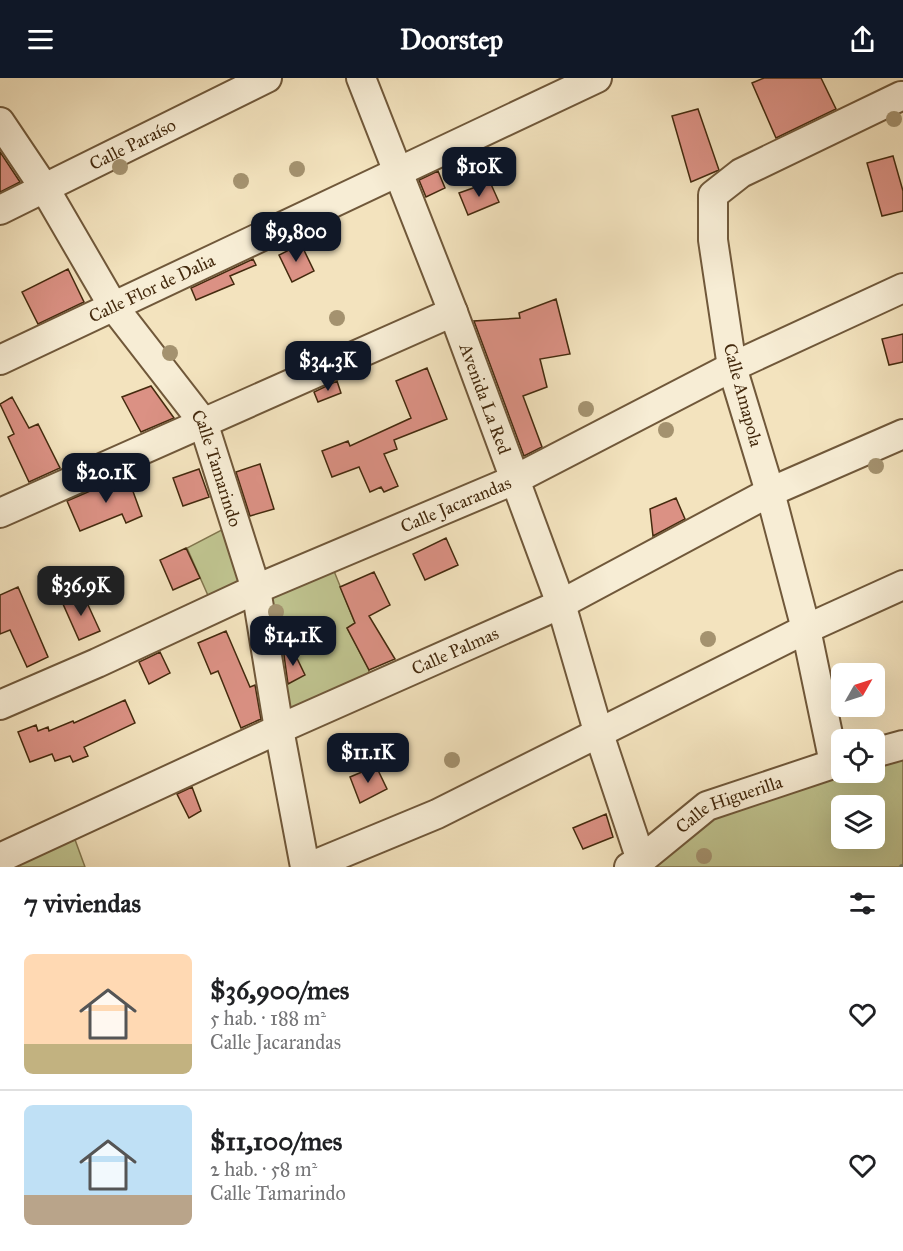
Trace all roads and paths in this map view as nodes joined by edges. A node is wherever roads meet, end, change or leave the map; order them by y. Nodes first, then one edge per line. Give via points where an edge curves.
1 (267, 78) edge
2 (362, 78) edge
3 (597, 78) edge
4 (900, 93) edge
5 (0, 122) edge
6 (398, 173) junction
7 (45, 189) junction
8 (0, 210) edge
9 (903, 288) edge
10 (113, 306) junction
11 (453, 312) junction
12 (0, 360) edge
13 (732, 367) junction
14 (203, 422) junction
15 (903, 434) edge
16 (514, 480) junction
17 (771, 492) junction
18 (0, 513) edge
19 (903, 585) edge
20 (256, 589) junction
21 (561, 604) junction
22 (806, 629) junction
23 (0, 705) edge
24 (279, 729) junction
25 (598, 731) junction
26 (831, 733) edge
27 (903, 745) edge
28 (885, 750) edge
29 (831, 764) edge
30 (0, 858) edge
31 (635, 863) edge
32 (307, 867) edge

1 - 7 street, Calle Paraíso
2 - 6 street, Avenida La Red
3 - 6 street, Calle Flor de Dalia
4 - 13 street, Calle Amapola via 741,173 713,195 713,240
5 - 7 street, Calle Tamarindo
6 - 10 street, Calle Flor de Dalia
6 - 11 street, Avenida La Red
7 - 8 street, Calle Paraíso
7 - 10 street, Calle Tamarindo
9 - 13 street, Calle Jacarandas
10 - 12 street, Calle Flor de Dalia
10 - 14 street, Calle Tamarindo
11 - 14 street
11 - 16 street, Avenida La Red
13 - 16 street, Calle Jacarandas
13 - 17 street, Calle Amapola
14 - 18 street
14 - 20 street, Calle Tamarindo
15 - 17 street, Calle Palmas
16 - 20 street, Calle Jacarandas
16 - 21 street, Avenida La Red
17 - 21 street, Calle Palmas
17 - 22 street, Calle Amapola
19 - 22 street
20 - 23 street, Calle Jacarandas
20 - 24 street, Calle Tamarindo
21 - 24 street, Calle Palmas
21 - 25 street, Avenida La Red
22 - 25 street
22 - 26 street, Calle Amapola
24 - 30 street, Calle Palmas
24 - 32 street, Calle Tamarindo
25 - 31 street, Avenida La Red
25 - 32 street via 437,814
27 - 28 street
29 - 31 street, Calle Higuerilla via 707,806

